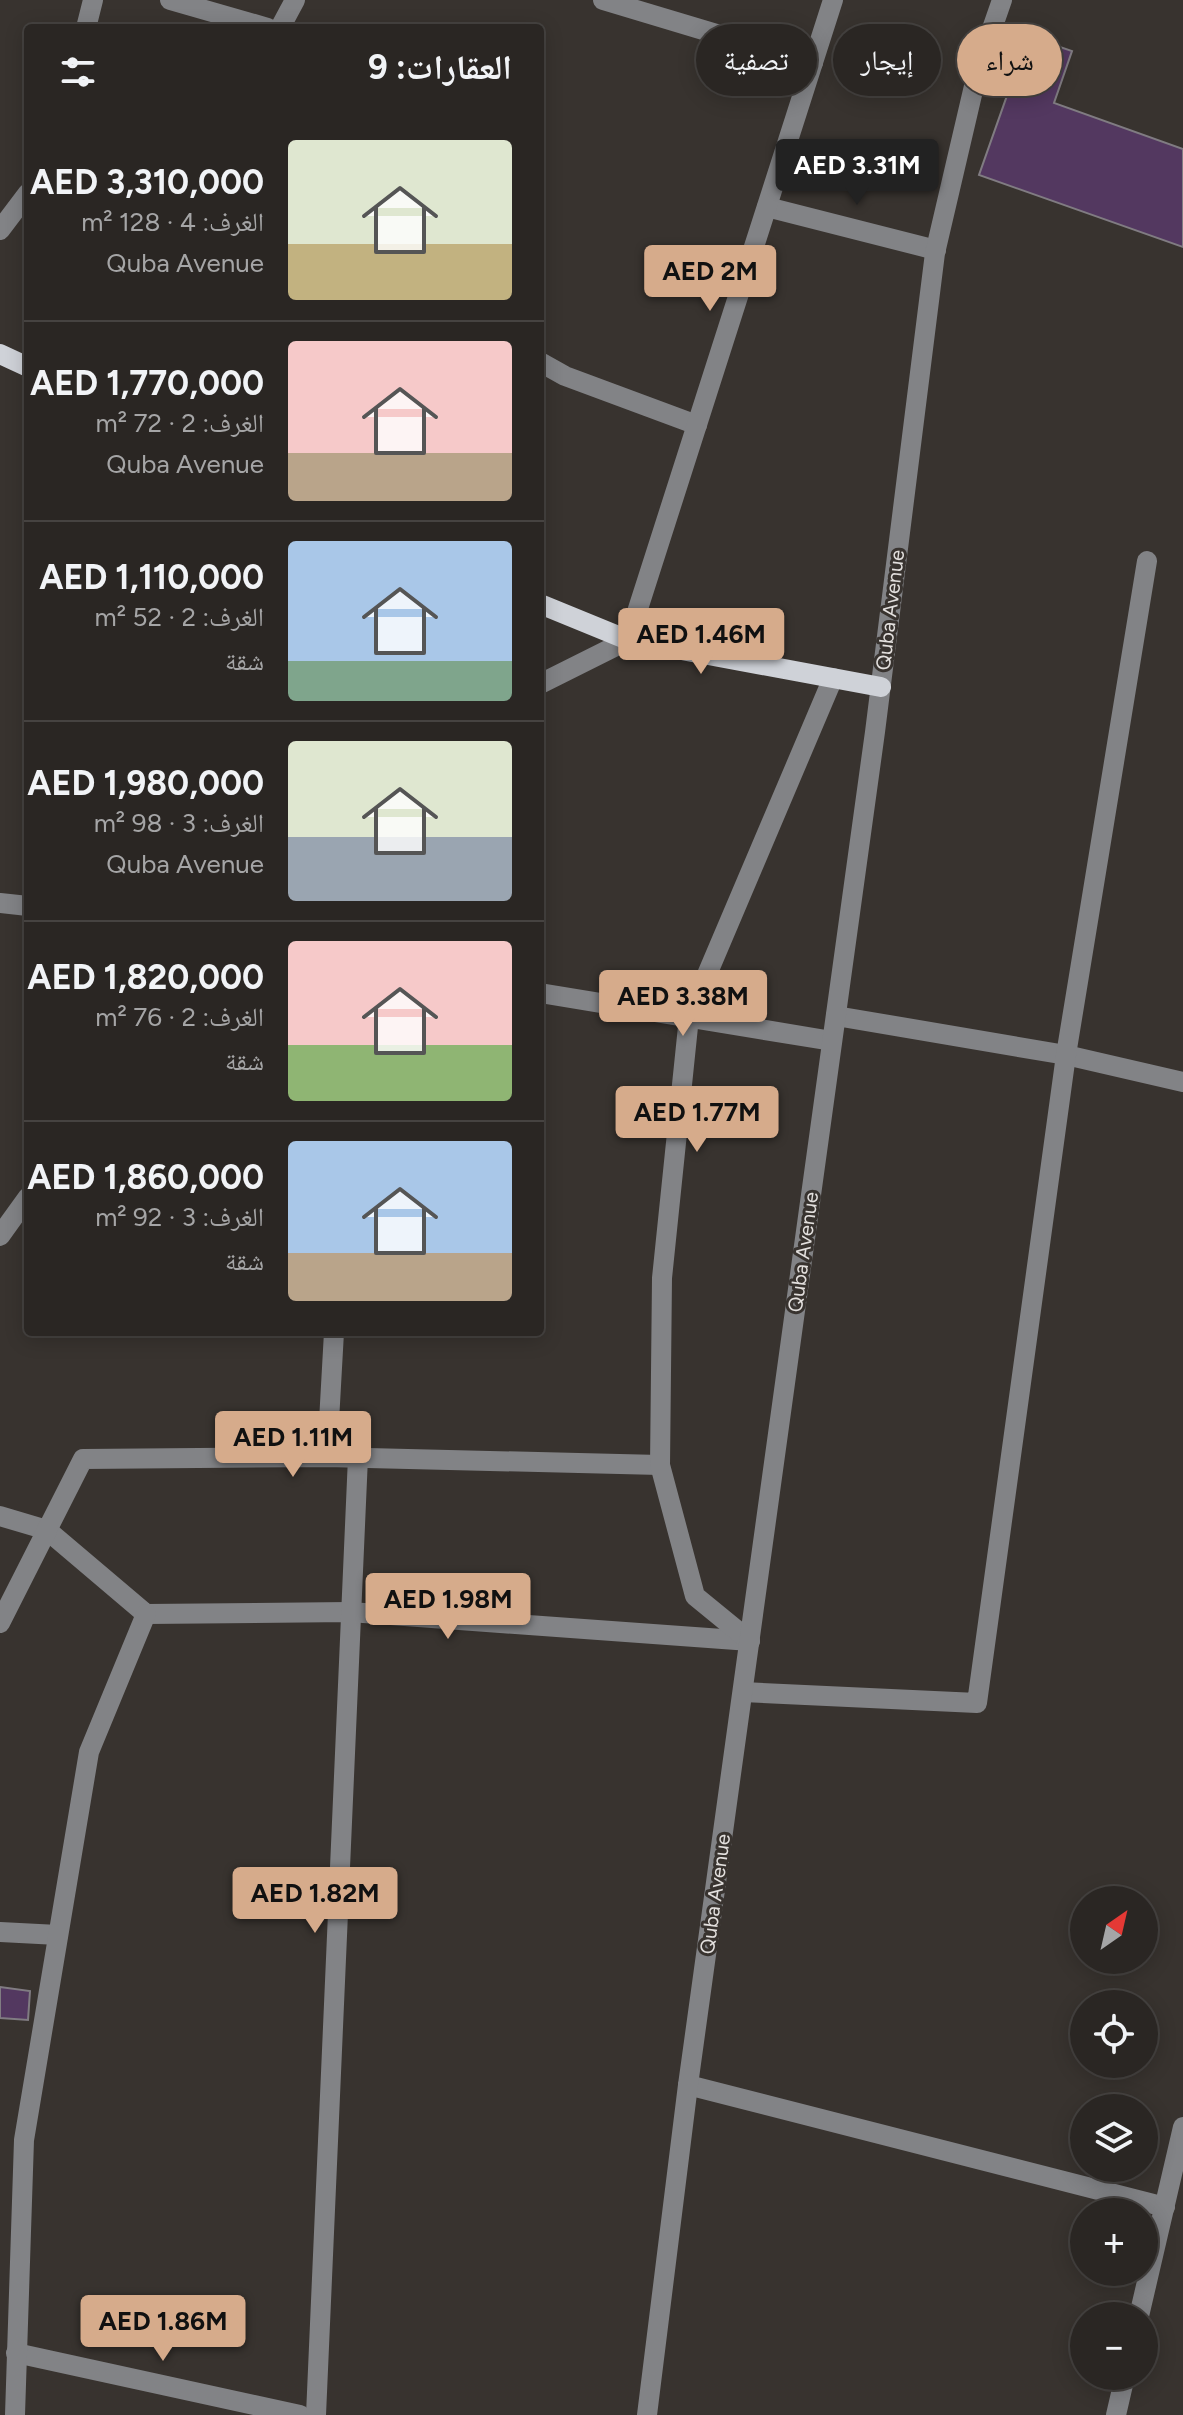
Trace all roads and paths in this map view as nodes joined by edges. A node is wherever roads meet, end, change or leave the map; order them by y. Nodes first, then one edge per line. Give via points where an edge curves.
1 (93, 0) edge
2 (170, 0) edge
3 (295, 0) edge
4 (603, 0) edge
5 (833, 0) edge
6 (1002, 0) edge
7 (87, 24) edge
8 (254, 24) edge
9 (282, 24) edge
10 (696, 28) edge
11 (817, 50) edge
12 (802, 96) edge
13 (24, 198) edge
14 (767, 207) junction
15 (0, 230) edge
16 (936, 250) junction
17 (0, 354) edge
18 (544, 364) edge
19 (24, 365) edge
20 (697, 425) junction
21 (1147, 561) dead end
22 (544, 606) edge
23 (628, 640) junction
24 (833, 678) junction
25 (544, 682) edge
26 (881, 687) junction
27 (0, 903) edge
28 (24, 906) edge
29 (544, 994) edge
30 (836, 1016) junction
31 (689, 1017) junction
32 (832, 1041) junction
33 (1066, 1055) junction
34 (1183, 1082) edge
35 (24, 1203) edge
36 (0, 1236) edge
37 (334, 1336) edge
38 (327, 1457) junction
39 (358, 1457) junction
40 (660, 1465) junction
41 (0, 1516) edge
42 (47, 1530) junction
43 (350, 1612) junction
44 (146, 1614) junction
45 (0, 1623) edge
46 (750, 1641) junction
47 (743, 1692) junction
48 (0, 1932) edge
49 (58, 1935) junction
50 (688, 2085) junction
51 (1183, 2127) edge
52 (1165, 2207) junction
53 (1142, 2302) edge
54 (16, 2353) junction
55 (1122, 2390) edge
56 (15, 2415) edge
57 (300, 2415) edge
58 (316, 2415) edge
59 (647, 2415) edge
60 (1116, 2415) edge

1 - 7 street
2 - 8 street
3 - 9 street
4 - 10 street
5 - 11 street
6 - 16 street, Quba Avenue via 978,69
12 - 14 street
13 - 15 street
14 - 16 street
14 - 20 street
16 - 26 street, Quba Avenue
17 - 19 main road
18 - 20 street
20 - 23 street
21 - 33 street
22 - 23 main road
23 - 24 main road
23 - 25 street
24 - 26 main road
24 - 31 street
26 - 30 street, Quba Avenue
27 - 28 street
29 - 31 street
30 - 32 street, Quba Avenue
30 - 33 street
31 - 32 street
31 - 40 street via 662,1278
32 - 46 street, Quba Avenue
33 - 34 street
33 - 47 street via 977,1703
35 - 36 street
37 - 38 street
38 - 39 street
38 - 42 street via 83,1459
39 - 40 street
39 - 43 street
40 - 46 street via 695,1596
41 - 42 street
42 - 44 street
42 - 45 street
43 - 44 street
43 - 46 street
43 - 58 street
44 - 49 street via 89,1752
46 - 47 street, Quba Avenue
47 - 50 street, Quba Avenue
48 - 49 street
49 - 54 street via 24,2140
50 - 52 street
50 - 59 street, Quba Avenue
51 - 52 street
52 - 53 street
54 - 56 street
54 - 57 street
55 - 60 street

